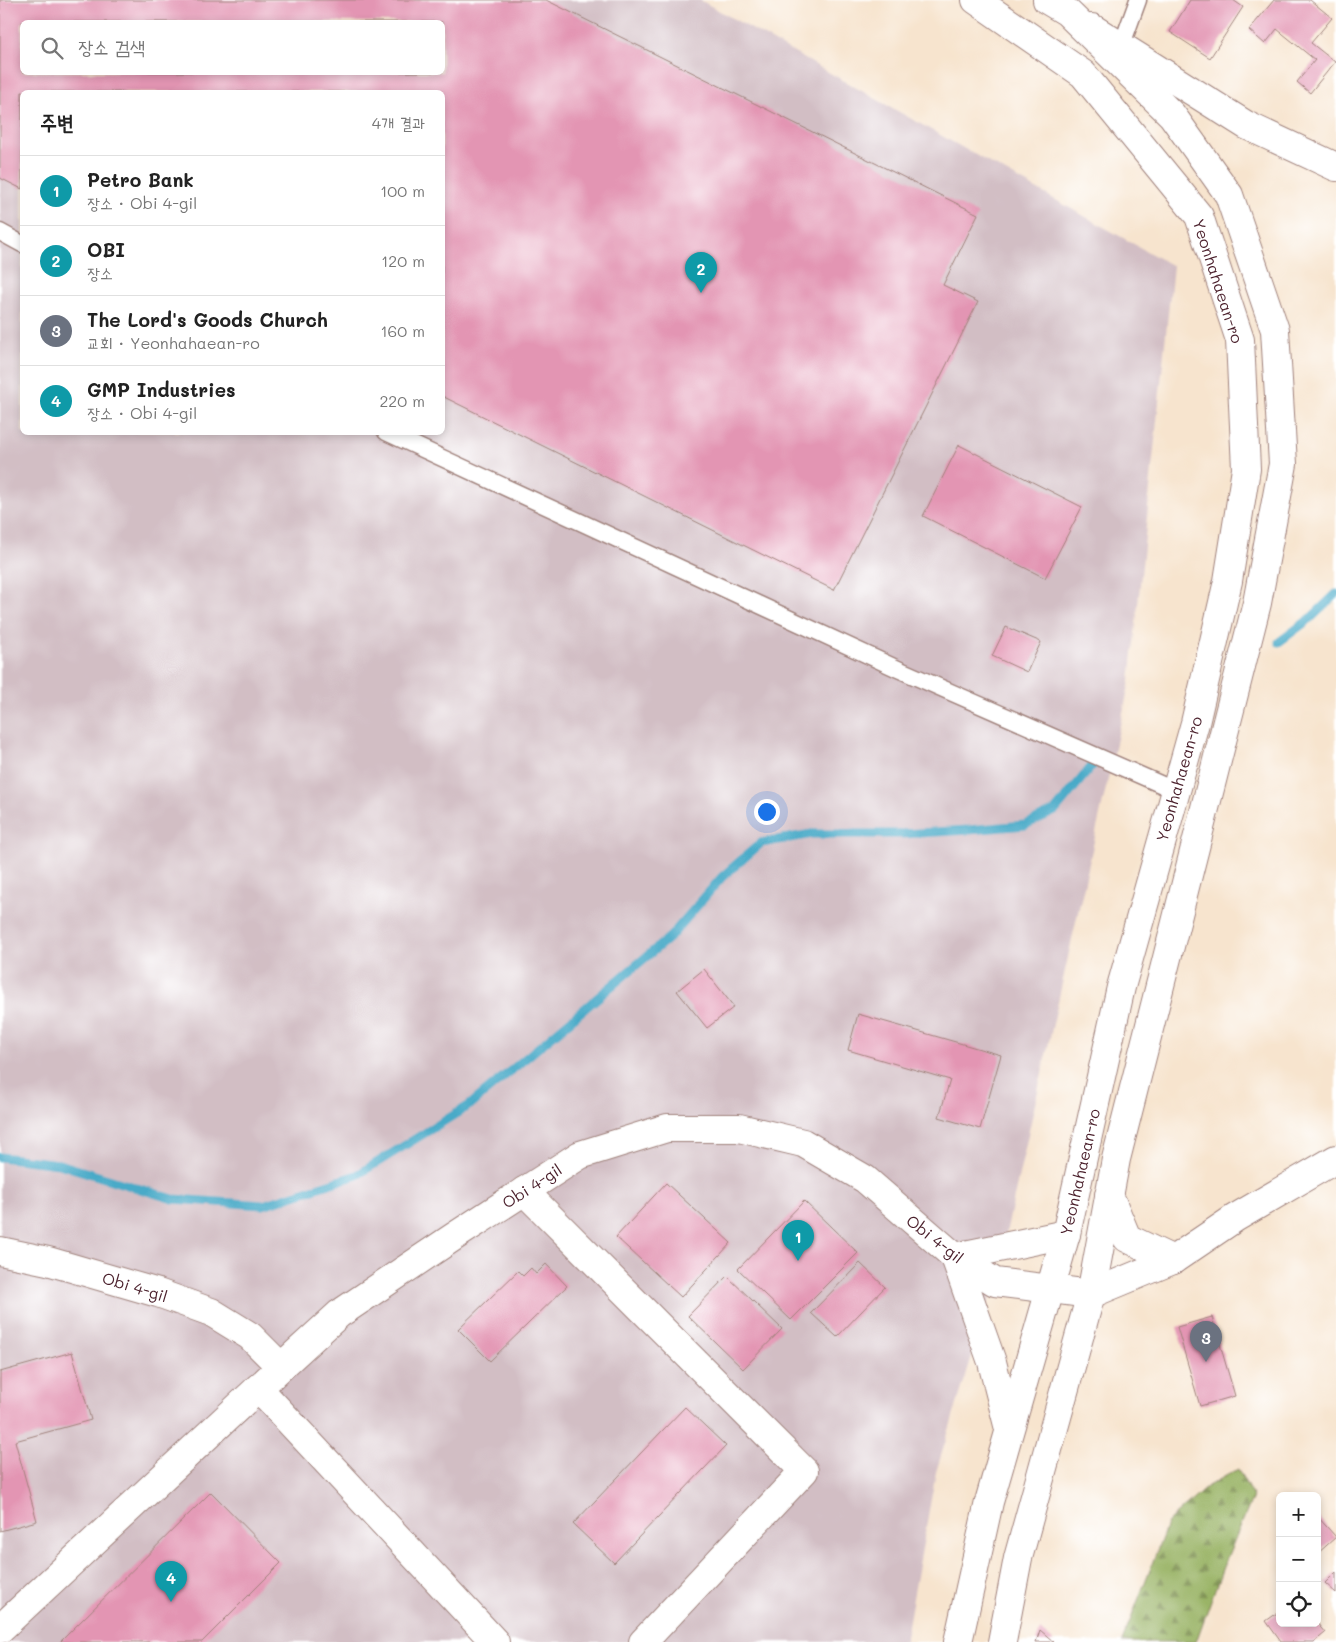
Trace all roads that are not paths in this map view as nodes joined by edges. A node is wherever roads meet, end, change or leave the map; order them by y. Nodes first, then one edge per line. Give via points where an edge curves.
1 (976, 0) edge
2 (1138, 0) edge
3 (1057, 6) edge
4 (1121, 47) junction
5 (1336, 167) edge
6 (0, 232) edge
7 (20, 243) edge
8 (392, 435) edge
9 (1176, 791) junction
10 (1336, 1159) edge
11 (524, 1192) junction
12 (1109, 1196) junction
13 (1066, 1234) junction
14 (0, 1251) edge
15 (955, 1257) junction
16 (1174, 1260) junction
17 (1050, 1290) junction
18 (1091, 1294) junction
19 (282, 1367) junction
20 (258, 1388) junction
21 (1010, 1431) junction
22 (0, 1629) edge
23 (495, 1642) edge
24 (643, 1642) edge
25 (958, 1642) edge
26 (1002, 1642) edge

1 - 9 street, Yeonhahaean-ro via 1083,74 1199,216 1240,340 1246,469 1228,581 1196,723
2 - 4 lane
3 - 4 street, Yeonhahaean-ro
3 - 12 street, Yeonhahaean-ro via 1172,116 1229,195 1275,330 1283,464 1257,603
4 - 5 street, Yeonhahaean-ro via 1246,125
6 - 7 lane
8 - 9 lane via 898,669
9 - 13 street, Yeonhahaean-ro via 1121,987
10 - 16 street via 1236,1218
11 - 15 street, Obi 4-gil via 580,1155 667,1128 739,1128 802,1144 864,1179
11 - 19 street, Obi 4-gil via 339,1314
11 - 24 street via 804,1471
12 - 16 street via 1127,1238
12 - 18 street, Yeonhahaean-ro
13 - 15 street
13 - 17 street, Yeonhahaean-ro
14 - 19 street, Obi 4-gil via 158,1293 211,1312 250,1336
15 - 17 street, Obi 4-gil via 995,1282
15 - 21 street via 992,1362
16 - 18 street
17 - 18 street, Obi 4-gil
17 - 21 street, Yeonhahaean-ro
18 - 26 street, Yeonhahaean-ro via 1018,1558
19 - 20 street
20 - 22 street
20 - 23 street
21 - 25 street, Yeonhahaean-ro via 989,1502

